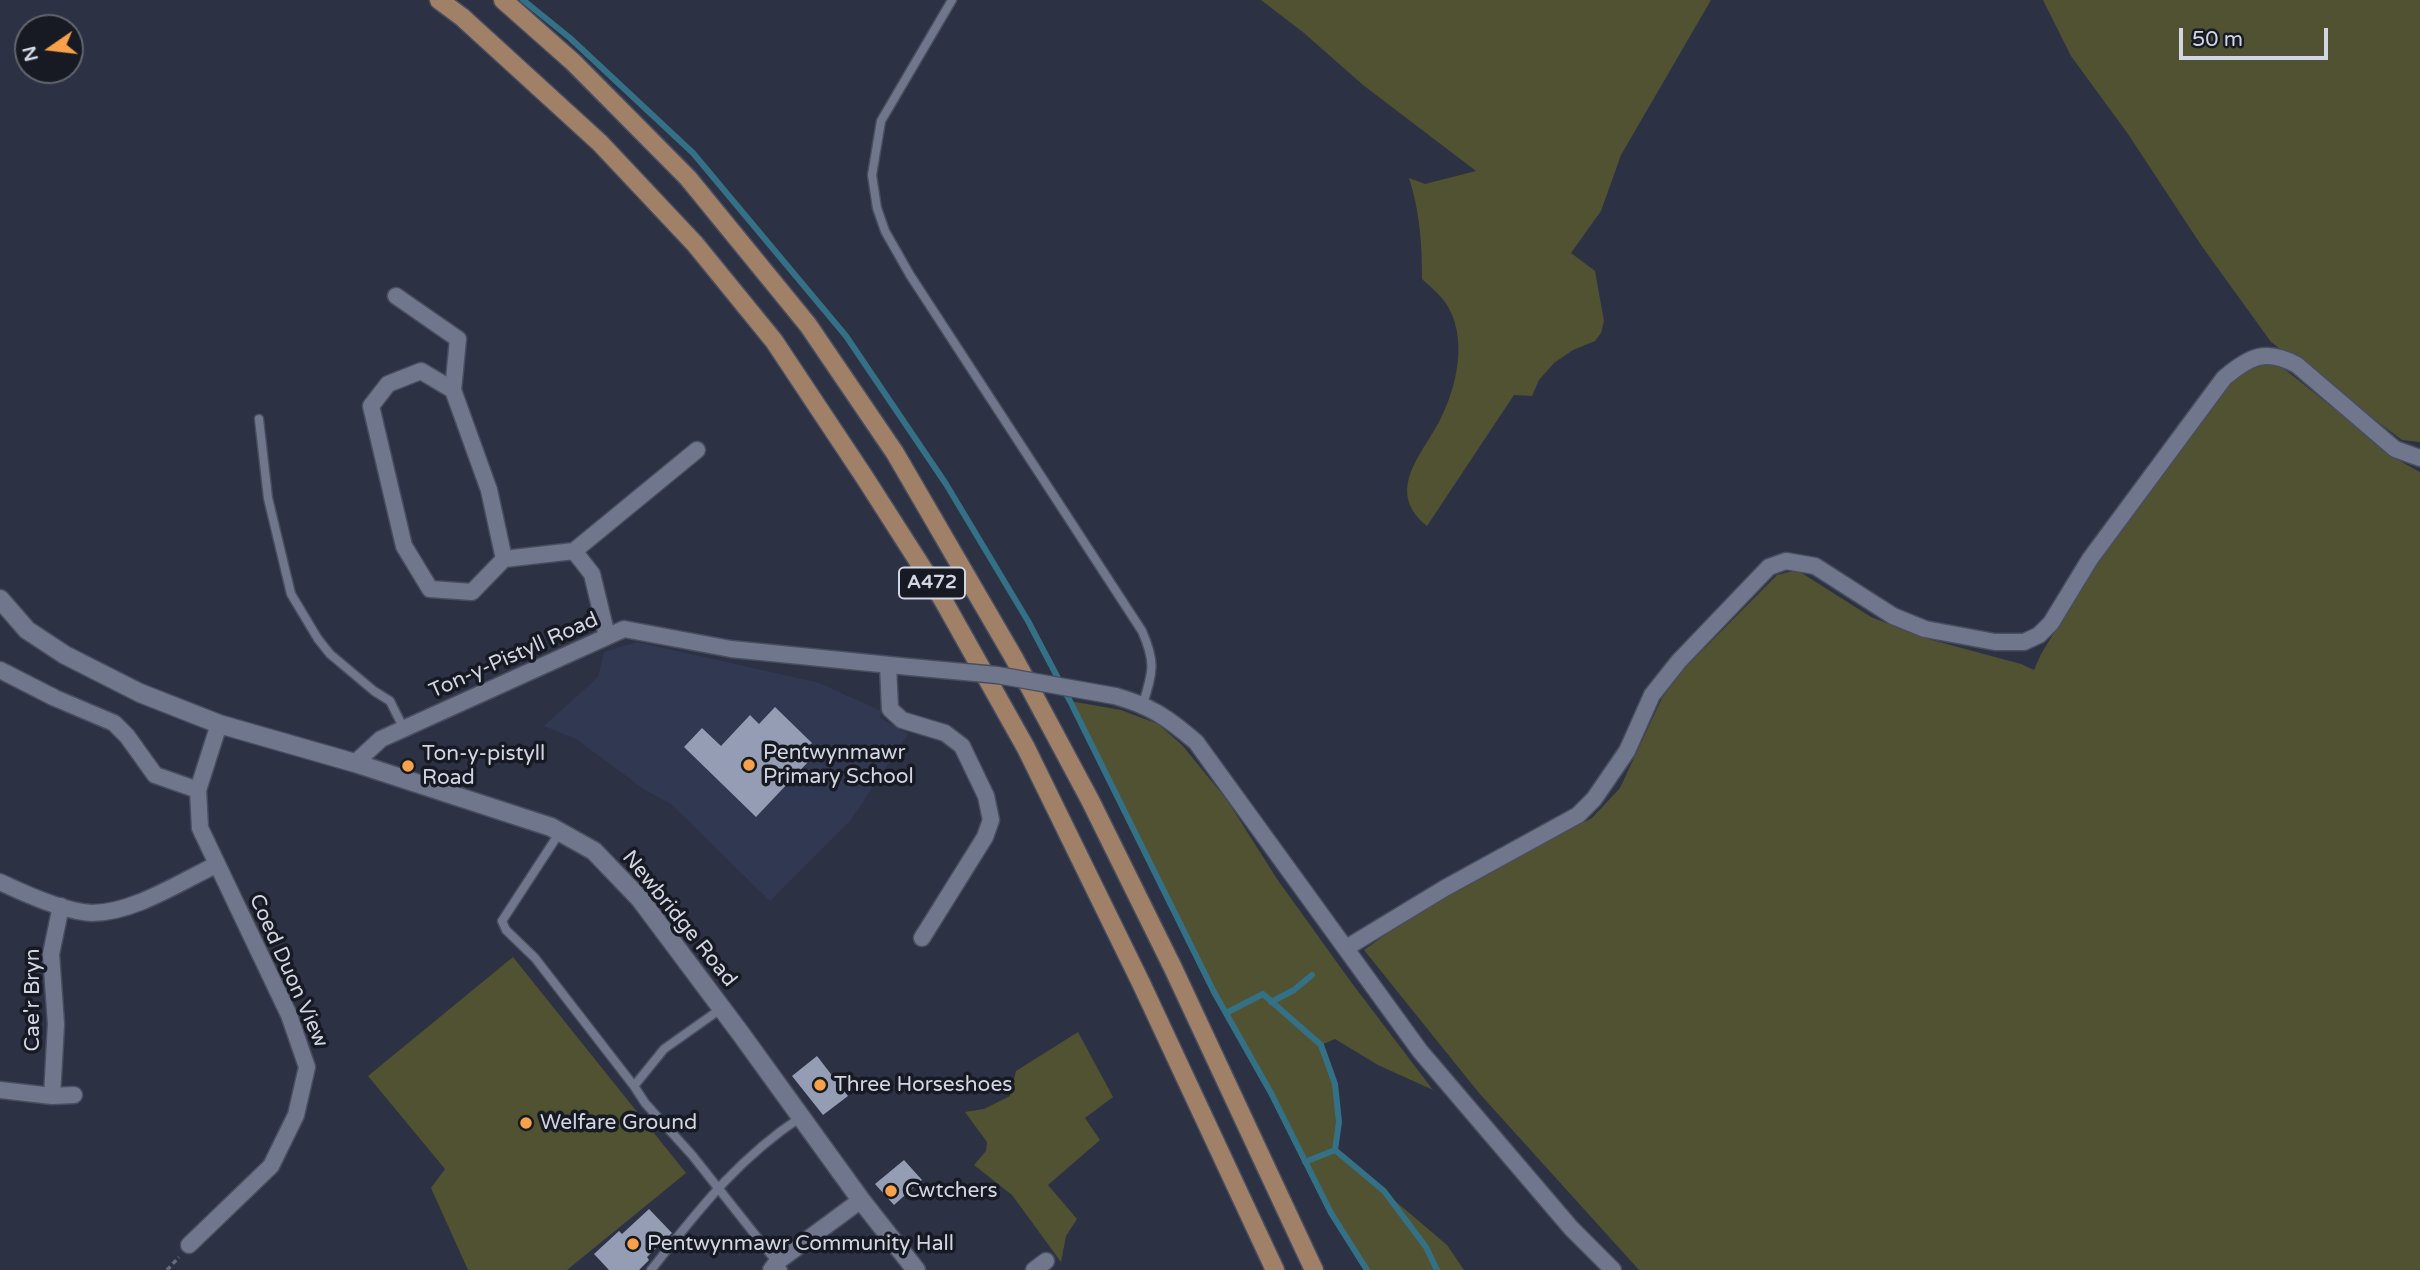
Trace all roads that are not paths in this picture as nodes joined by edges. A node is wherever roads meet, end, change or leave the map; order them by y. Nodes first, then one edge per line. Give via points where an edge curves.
1 (439, 0) edge
2 (503, 0) edge
3 (952, 0) edge
4 (396, 296) dead end
5 (453, 390) junction
6 (259, 419) dead end
7 (697, 450) dead end
8 (2420, 458) edge
9 (575, 551) junction
10 (505, 559) junction
11 (0, 599) edge
12 (607, 636) junction
13 (888, 665) junction
14 (0, 670) edge
15 (1143, 704) junction
16 (219, 724) junction
17 (404, 729) junction
18 (355, 763) junction
19 (198, 790) junction
20 (560, 832) junction
21 (216, 865) junction
22 (0, 883) edge
23 (61, 906) junction
24 (922, 938) dead end
25 (1346, 948) junction
26 (722, 1008) junction
27 (634, 1086) junction
28 (0, 1090) edge
29 (74, 1095) dead end
30 (52, 1096) junction
31 (801, 1117) junction
32 (717, 1188) junction
33 (862, 1200) junction
34 (189, 1245) dead end
35 (777, 1267) edge
36 (651, 1270) edge
37 (916, 1270) edge
38 (1275, 1270) edge
39 (1314, 1270) edge
40 (1613, 1270) edge

1 - 38 main road, A472 via 600,143 695,244 774,341 865,478 943,600 1026,748
2 - 39 main road, A472 via 573,62 688,178 808,325 895,453 1014,657 1090,800
3 - 15 lane via 881,121 872,176 877,208 910,275 1142,631 1152,654 1152,674
4 - 5 street via 458,339
5 - 10 street via 489,490
5 - 10 street via 421,371 388,384 371,406 404,546 430,589 472,592
6 - 17 lane via 268,498 292,594 330,654 390,701
7 - 9 street
8 - 25 street via 2395,449 2297,365 2283,357 2257,356 2224,377 2090,559 2051,623 2024,642 1995,642 1925,629 1894,616 1815,566 1786,561 1769,567 1652,695 1627,751 1578,815
9 - 10 street
9 - 12 street via 592,573
11 - 16 street, Newbridge Road via 27,629 65,655 140,693
12 - 13 street, Ton-y-Pistyll Road via 624,629 731,649
12 - 17 street, Ton-y-Pistyll Road
13 - 15 street, Ton-y-Pistyll Road, bridge via 997,675
13 - 24 street via 890,709 902,720 945,733 962,746 986,796 991,820
14 - 19 street via 114,723 155,775
15 - 25 street, Ton-y-Pistyll Road via 1196,742
16 - 18 street, Newbridge Road
16 - 19 street, Coed Duon View
17 - 18 street, Ton-y-Pistyll Road via 381,739
18 - 20 street, Newbridge Road
19 - 21 street, Coed Duon View via 200,828
20 - 26 street, Newbridge Road via 594,850 640,899
20 - 27 lane via 502,921
21 - 23 street via 127,907 91,913
21 - 34 street, Coed Duon View via 289,1015 307,1067 296,1115 271,1166
22 - 23 street
23 - 30 street, Cae'r Bryn via 51,954 56,1024
25 - 40 street, Ton-y-Pistyll Road via 1437,1071 1571,1228
26 - 27 lane via 664,1049
26 - 31 street, Newbridge Road
27 - 32 lane
28 - 30 street
29 - 30 street
31 - 32 lane via 771,1137
31 - 33 street, Newbridge Road
32 - 35 lane
32 - 36 lane
33 - 35 street
33 - 37 street, Newbridge Road

